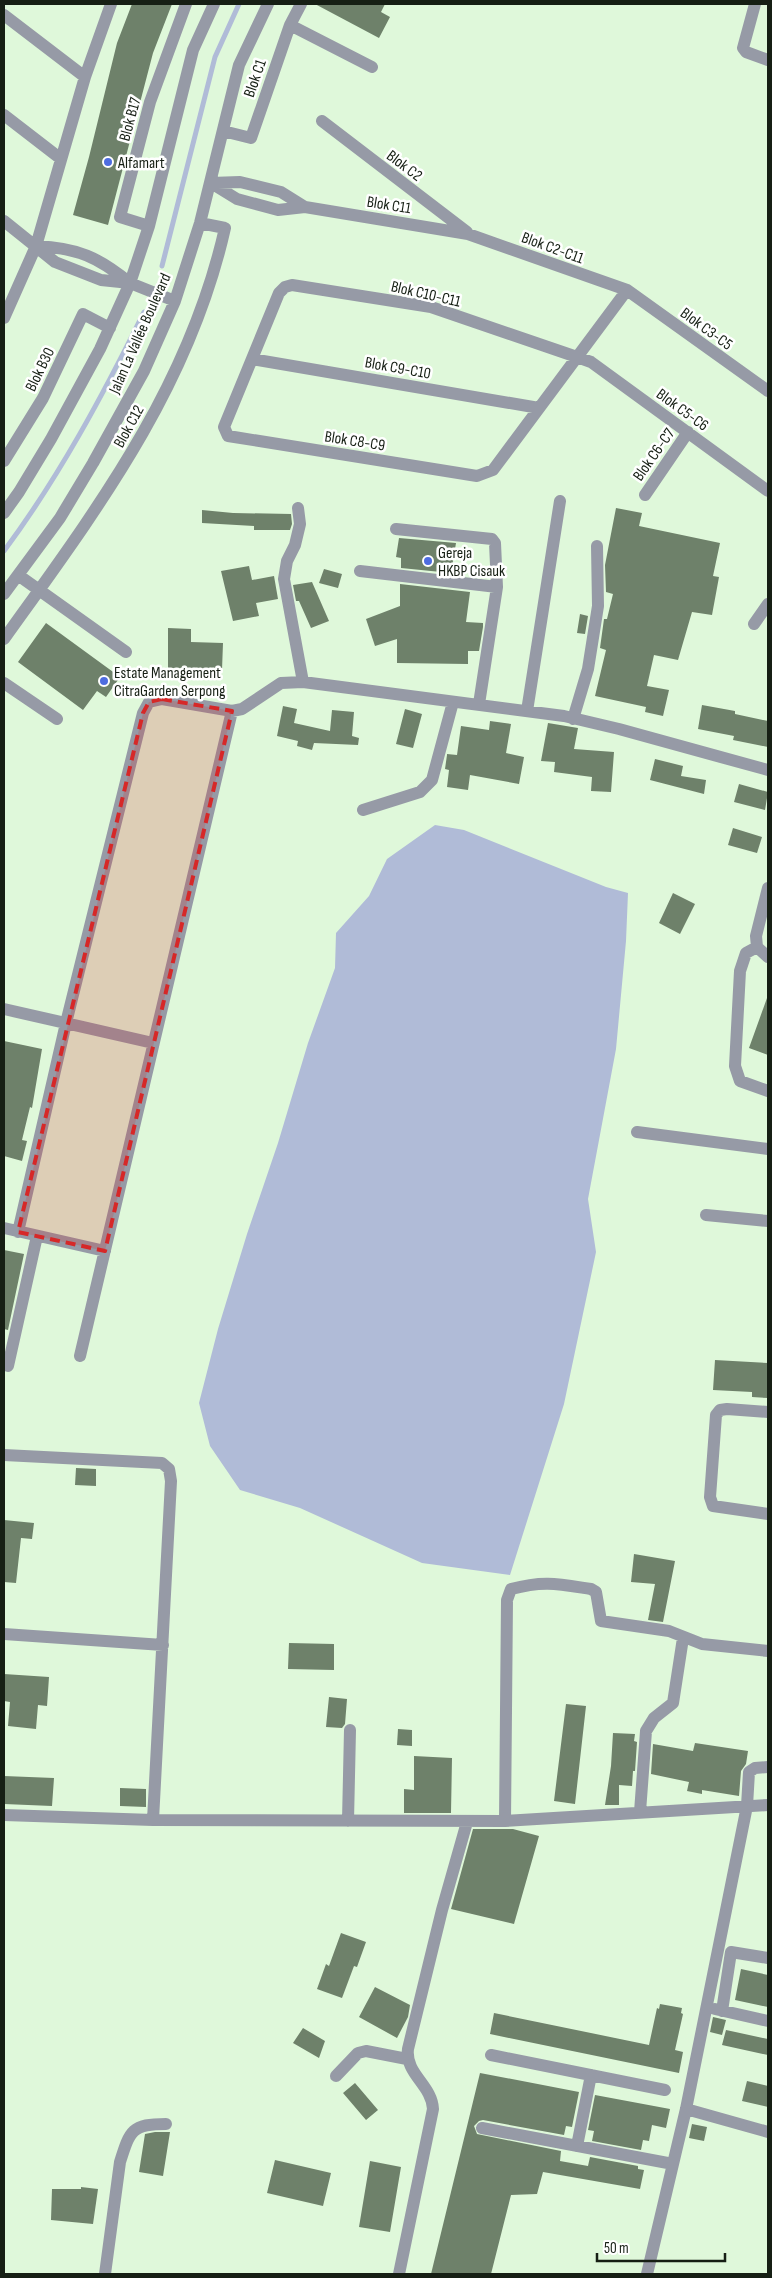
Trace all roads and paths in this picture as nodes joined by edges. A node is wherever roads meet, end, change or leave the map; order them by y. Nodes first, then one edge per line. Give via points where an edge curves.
1 (111, 4) edge
2 (186, 4) edge
3 (214, 4) edge
4 (268, 4) edge
5 (301, 4) edge
6 (755, 4) edge
7 (4, 15) edge
8 (290, 25) junction
9 (768, 60) edge
10 (372, 67) dead end
11 (85, 77) junction
12 (4, 115) edge
13 (322, 121) dead end
14 (223, 132) junction
15 (61, 159) junction
16 (211, 183) junction
17 (305, 207) junction
18 (4, 221) edge
19 (200, 223) junction
20 (149, 226) junction
21 (468, 234) junction
22 (36, 246) junction
23 (130, 283) junction
24 (627, 290) junction
25 (175, 301) junction
26 (4, 318) edge
27 (110, 328) junction
28 (577, 357) junction
29 (252, 359) junction
30 (768, 391) edge
31 (539, 408) junction
32 (688, 432) junction
33 (4, 461) edge
34 (768, 491) edge
35 (645, 495) dead end
36 (560, 501) dead end
37 (298, 508) dead end
38 (4, 513) edge
39 (396, 529) dead end
40 (597, 546) dead end
41 (360, 571) dead end
42 (18, 575) junction
43 (497, 587) junction
44 (38, 590) junction
45 (4, 594) edge
46 (768, 604) edge
47 (754, 624) dead end
48 (4, 638) edge
49 (126, 652) dead end
50 (303, 682) junction
51 (4, 683) edge
52 (453, 702) junction
53 (479, 704) junction
54 (232, 711) junction
55 (527, 711) junction
56 (574, 718) junction
57 (57, 719) dead end
58 (768, 770) edge
59 (363, 810) dead end
60 (768, 888) edge
61 (757, 947) junction
62 (768, 957) edge
63 (4, 1009) edge
64 (66, 1023) junction
65 (153, 1043) junction
66 (768, 1091) edge
67 (637, 1132) dead end
68 (768, 1149) edge
69 (706, 1215) dead end
70 (768, 1221) edge
71 (4, 1228) edge
72 (18, 1232) junction
73 (37, 1236) junction
74 (105, 1251) junction
75 (80, 1356) dead end
76 (8, 1366) dead end
77 (768, 1412) edge
78 (4, 1455) edge
79 (768, 1514) edge
80 (4, 1634) edge
81 (683, 1638) junction
82 (163, 1645) junction
83 (768, 1651) edge
84 (350, 1730) dead end
85 (768, 1767) edge
86 (768, 1805) edge
87 (747, 1806) junction
88 (640, 1812) junction
89 (4, 1815) edge
90 (153, 1820) junction
91 (348, 1821) junction
92 (505, 1821) junction
93 (467, 1822) junction
94 (768, 1958) edge
95 (706, 2007) junction
96 (722, 2011) junction
97 (768, 2021) edge
98 (491, 2055) dead end
99 (407, 2059) junction
100 (591, 2075) junction
101 (336, 2076) dead end
102 (665, 2090) dead end
103 (686, 2110) junction
104 (166, 2124) dead end
105 (482, 2128) dead end
106 (768, 2132) edge
107 (577, 2146) junction
108 (673, 2164) junction
109 (105, 2274) edge
110 (399, 2274) edge
111 (647, 2274) edge

1 - 11 street
2 - 20 street, Blok B17 via 150,102 120,217
3 - 20 street, Jalan La Vallée Boulevard via 193,50
4 - 14 street, Jalan La Vallée Boulevard via 239,65
5 - 8 street, Blok C1
6 - 9 street via 743,48
7 - 11 street
8 - 10 street
8 - 14 street, Blok C1 via 252,138
11 - 15 street
12 - 15 street
13 - 21 street, Blok C2
14 - 16 street, Jalan La Vallée Boulevard
15 - 22 street
16 - 17 street via 240,182 281,192
16 - 17 street via 236,199 262,206 278,210
16 - 19 street, Jalan La Vallée Boulevard
17 - 21 street, Blok C11
18 - 22 street
19 - 25 street, Jalan La Vallée Boulevard
19 - 44 street, Blok C12 via 225,228 217,261 184,354 140,440
20 - 23 street, Jalan La Vallée Boulevard
21 - 24 street, Blok C2-C11
22 - 23 street via 64,248 106,264
22 - 26 street
23 - 25 street
23 - 27 street, Jalan La Vallée Boulevard
24 - 28 street
24 - 30 street, Blok C3-C5
25 - 42 street, Jalan La Vallée Boulevard via 144,371 93,463 60,518
27 - 33 street, Blok B30 via 83,314 43,398
27 - 38 street, Jalan La Vallée Boulevard via 51,439
28 - 29 street, Blok C10-C11 via 432,307 292,285 279,293
28 - 31 street
28 - 32 street, Blok C5-C6 via 591,362
29 - 31 street, Blok C9-C10
29 - 31 street, Blok C8-C9 via 224,427 228,436 477,476 493,470
32 - 34 street, Blok C5-C6
32 - 35 street, Blok C6-C7
36 - 55 street
37 - 50 street via 300,524 284,579
39 - 43 street via 492,539 496,548
40 - 56 street via 598,606 588,669
41 - 43 street
42 - 44 street
42 - 45 street, Jalan La Vallée Boulevard
43 - 53 street
44 - 48 street, Blok C12
44 - 49 street
46 - 47 street
50 - 52 street
50 - 54 street via 281,683 242,709
51 - 57 street
52 - 53 street
52 - 59 street via 428,786 420,792
53 - 55 street
54 - 64 street via 162,699 150,702 143,713
54 - 65 street
55 - 56 street
56 - 58 street
60 - 61 street via 756,936
61 - 62 street
61 - 66 street via 746,953 740,971 735,1066 740,1082
63 - 64 street
64 - 65 street
64 - 72 street
65 - 74 street
67 - 68 street
69 - 70 street
71 - 72 street
72 - 73 street
73 - 74 street
73 - 76 street
74 - 75 street
77 - 79 street via 727,1409 716,1415 710,1497 713,1506
78 - 82 street via 162,1463 170,1470
80 - 82 street
81 - 83 street via 702,1644
81 - 88 street via 673,1703 654,1718 646,1731
81 - 92 street via 669,1631 601,1621 596,1592 592,1589 534,1583 511,1589 507,1600
82 - 90 street
84 - 91 street
85 - 87 street via 749,1772
86 - 87 street
87 - 88 street
87 - 95 street
88 - 92 street
89 - 90 street
90 - 91 street
91 - 93 street
92 - 93 street
93 - 99 street via 442,1910
94 - 96 street via 731,1952
95 - 96 street
95 - 103 street
96 - 97 street
98 - 100 street
99 - 101 street via 358,2053
99 - 110 street via 430,2092 433,2109
100 - 102 street
100 - 107 street
103 - 106 street
103 - 108 street
104 - 109 street via 138,2127 125,2146
105 - 107 street
107 - 108 street
108 - 111 street

